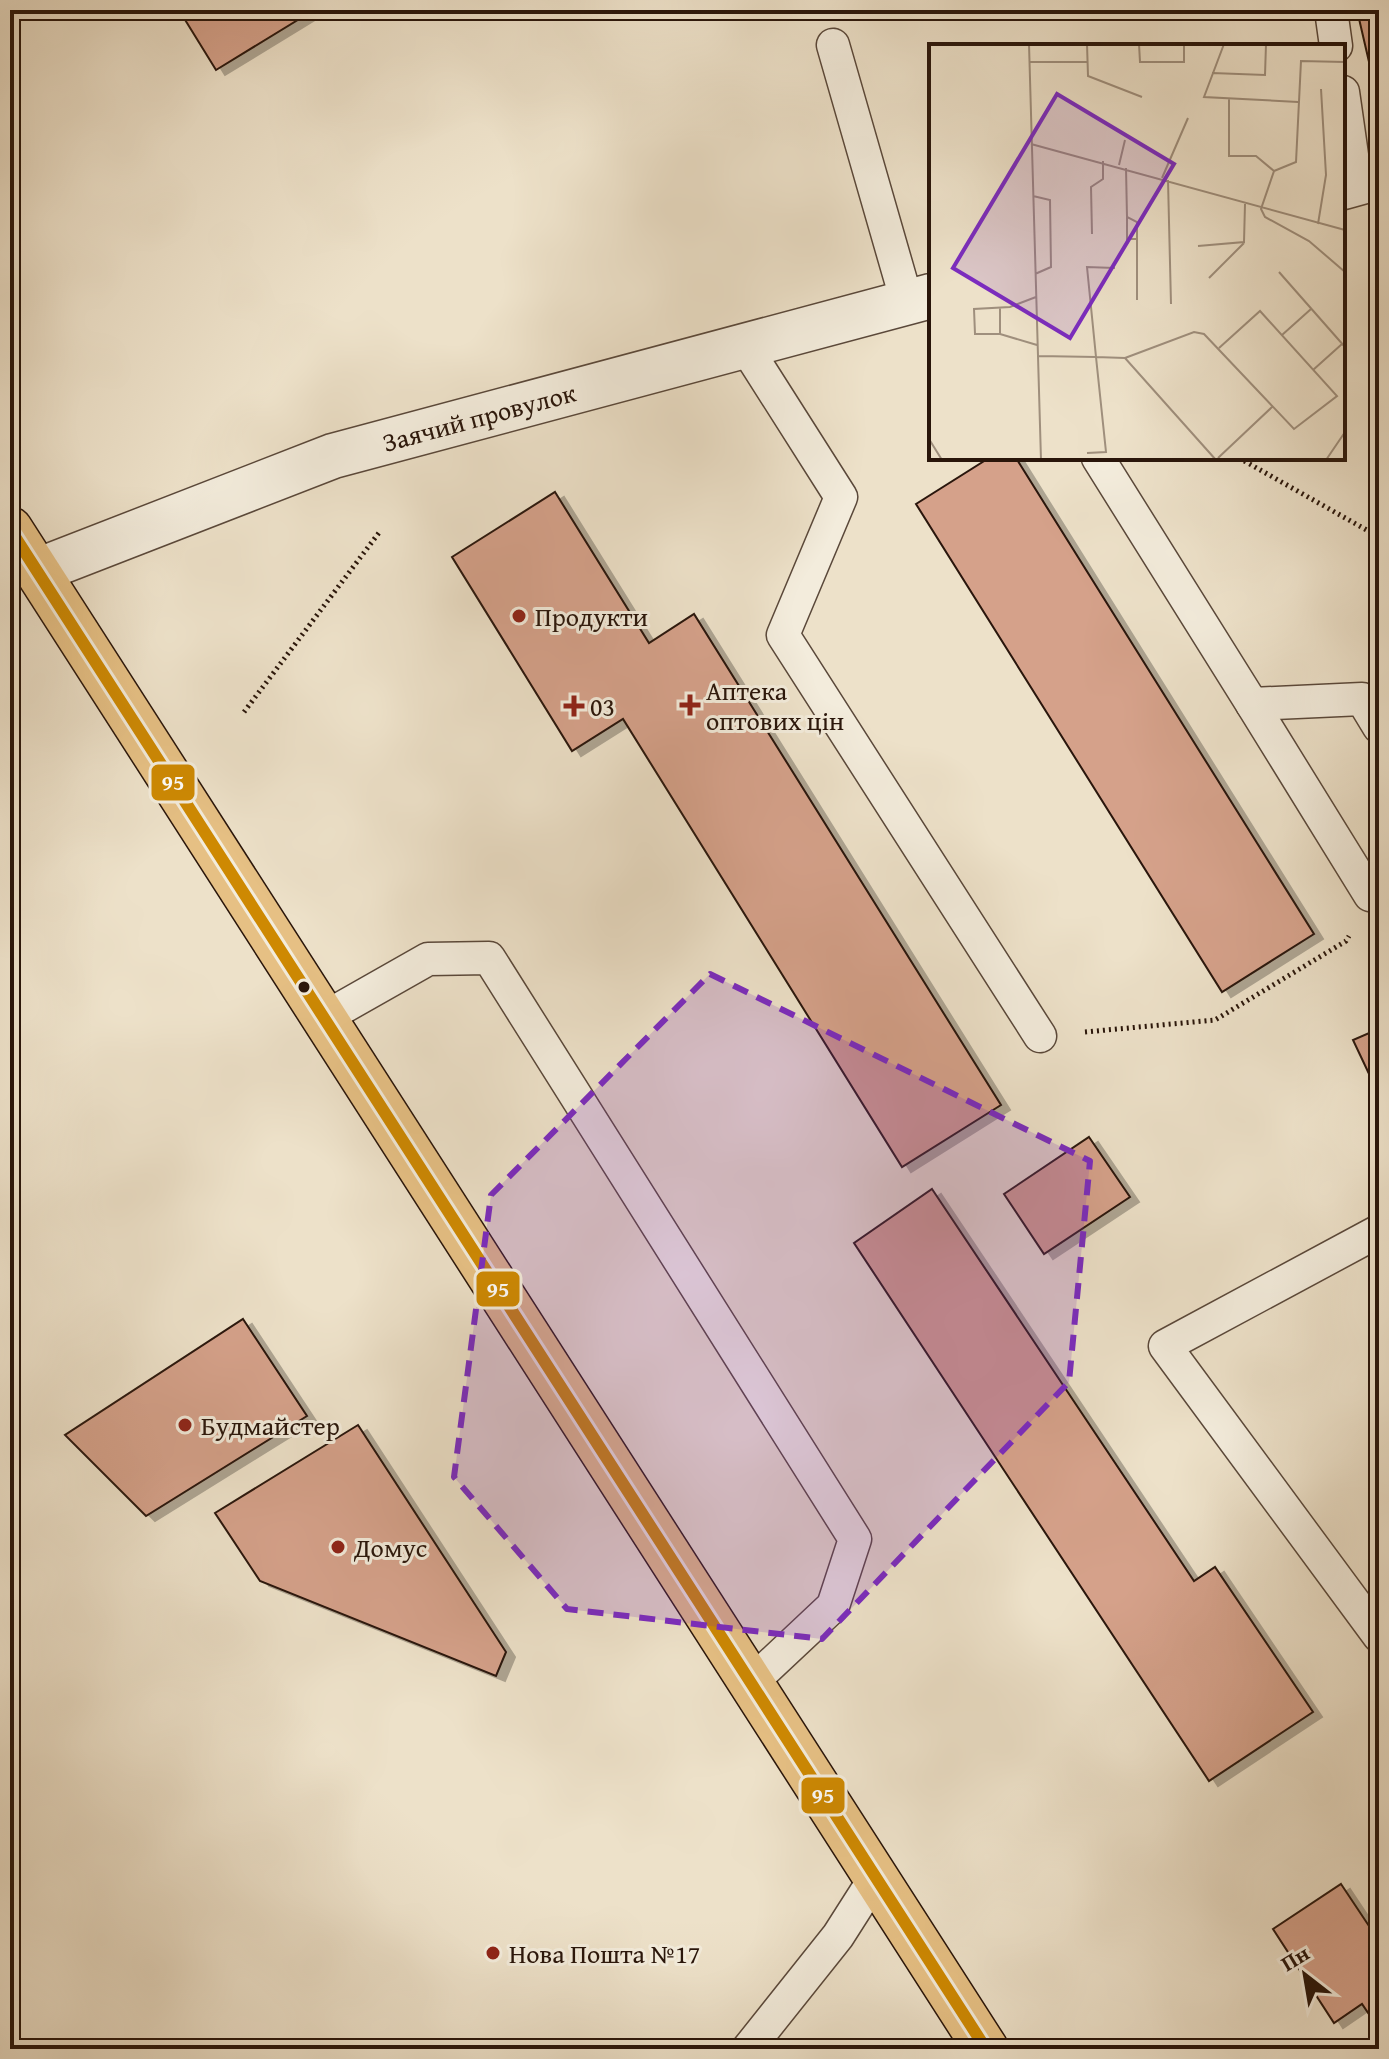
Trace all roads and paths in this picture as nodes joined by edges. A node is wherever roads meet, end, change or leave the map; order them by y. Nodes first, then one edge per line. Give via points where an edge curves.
1 (1331, 10) edge
2 (1336, 44) edge
3 (833, 45) dead end
4 (1345, 103) edge
5 (1359, 182) edge
6 (919, 299) edge
7 (745, 346) junction
8 (1099, 460) edge
9 (1243, 460) edge
10 (10, 529) edge
11 (381, 530) dead end
12 (1379, 537) edge
13 (37, 571) junction
14 (1252, 704) junction
15 (244, 712) dead end
16 (1379, 727) edge
17 (1374, 893) edge
18 (324, 1018) junction
19 (1040, 1036) joint
20 (1379, 1231) edge
21 (1379, 1636) edge
22 (751, 1683) junction
23 (875, 1878) junction
24 (748, 2049) edge
25 (986, 2049) edge

1 - 2 lane
3 - 6 lane
4 - 5 lane
6 - 7 street, Заячий провулок
7 - 13 street, Заячий провулок via 333,456
7 - 19 lane via 841,497 783,635
8 - 14 lane
9 - 12 path
10 - 13 main road
11 - 15 path
13 - 18 main road
14 - 16 lane via 1362,699
14 - 17 lane
17 - 19 path via 1346,941 1215,1020
18 - 22 main road
18 - 22 lane via 428,959 489,958 855,1539 833,1606
20 - 21 lane via 1165,1346
22 - 23 main road
23 - 24 lane via 838,1936
23 - 25 main road

